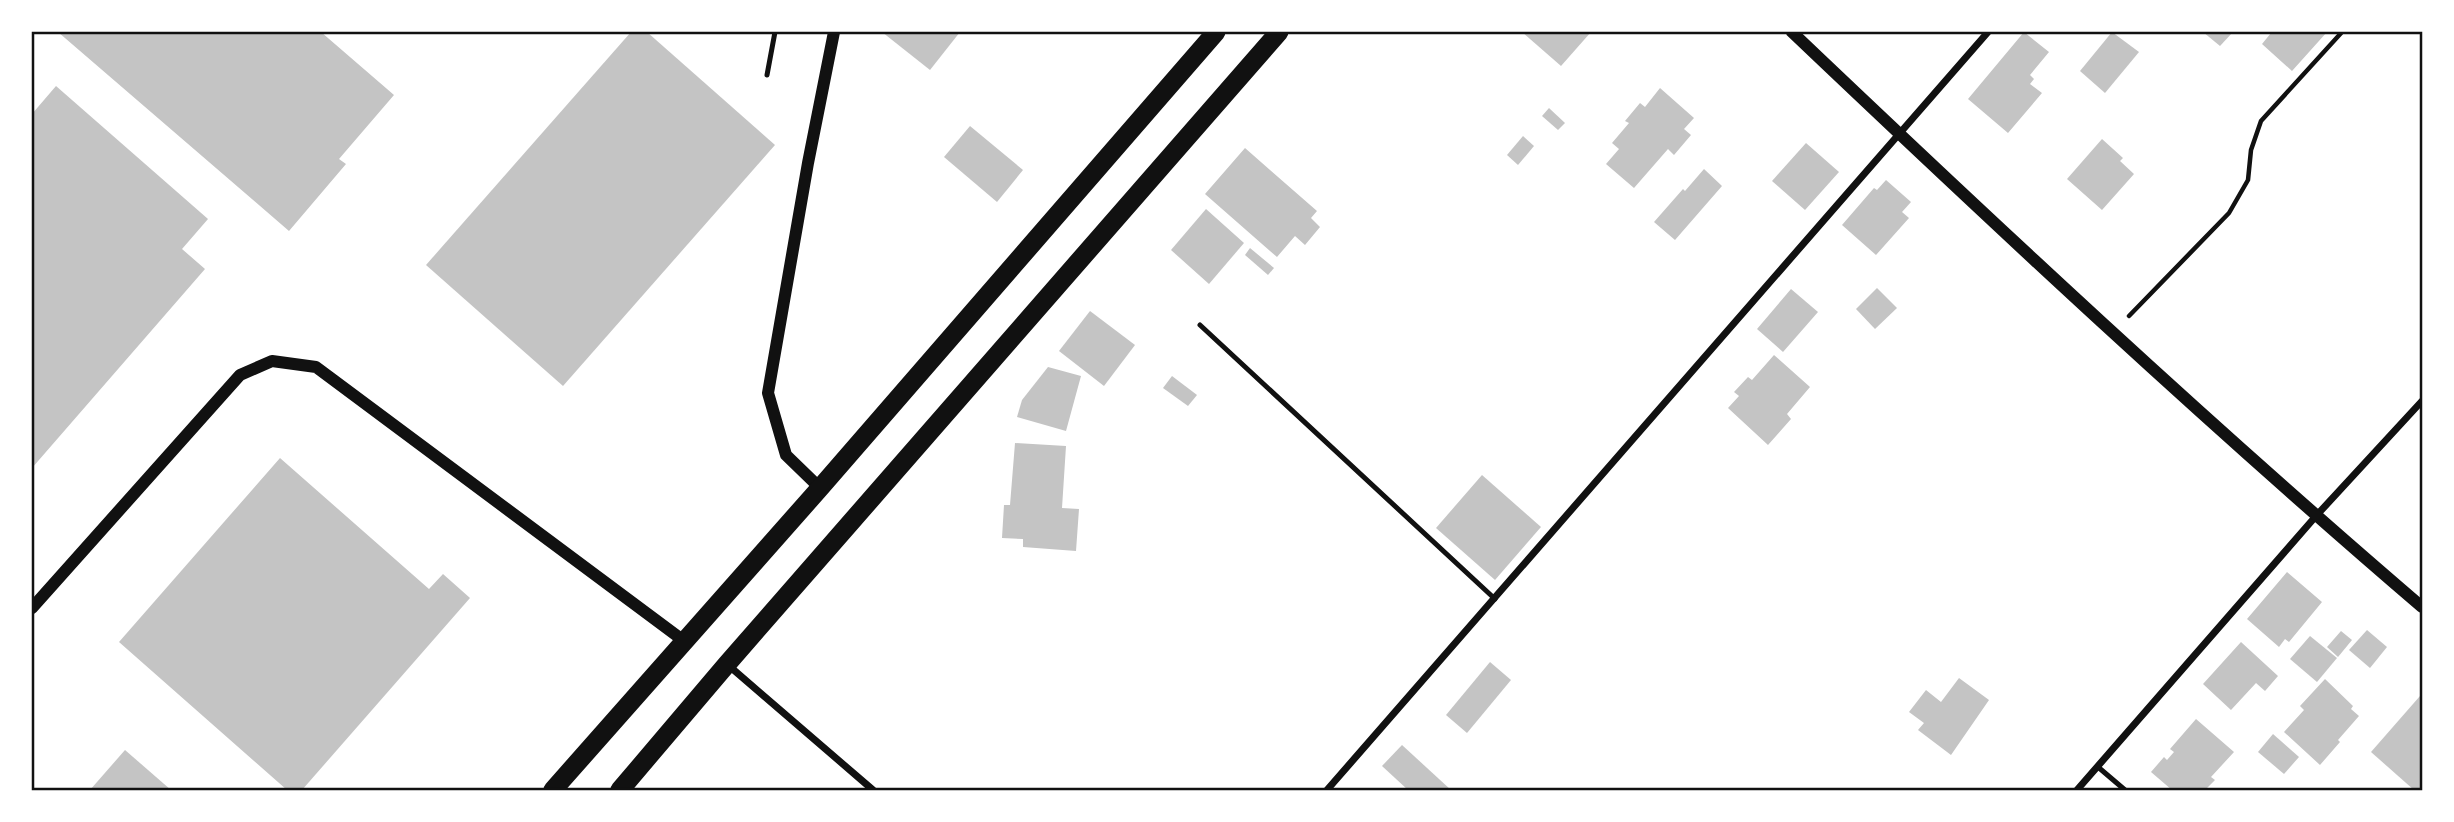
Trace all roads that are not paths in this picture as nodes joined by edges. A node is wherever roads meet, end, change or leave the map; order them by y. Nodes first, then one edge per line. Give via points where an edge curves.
1 (775, 32) edge
2 (834, 32) edge
3 (1216, 32) edge
4 (1279, 32) edge
5 (1792, 32) edge
6 (1988, 32) edge
7 (767, 75) dead end
8 (1899, 133) junction
9 (1200, 325) dead end
10 (2423, 401) edge
11 (820, 488) junction
12 (2316, 516) junction
13 (1495, 599) junction
14 (2423, 607) edge
15 (32, 608) edge
16 (684, 641) junction
17 (727, 664) junction
18 (2098, 767) junction
19 (553, 790) edge
20 (621, 790) edge
21 (873, 790) edge
22 (1327, 790) edge
23 (2077, 790) edge
24 (2125, 790) edge

1 - 7 lane
2 - 11 street via 768,393 786,455
3 - 11 highway
4 - 17 highway
5 - 8 street
6 - 8 street
8 - 12 street
8 - 13 street
9 - 13 lane
10 - 12 street
11 - 16 highway
12 - 14 street
12 - 18 street
13 - 22 street
15 - 16 street via 240,375 272,361 316,367
16 - 19 highway
17 - 20 highway
17 - 21 street
18 - 23 street
18 - 24 lane

